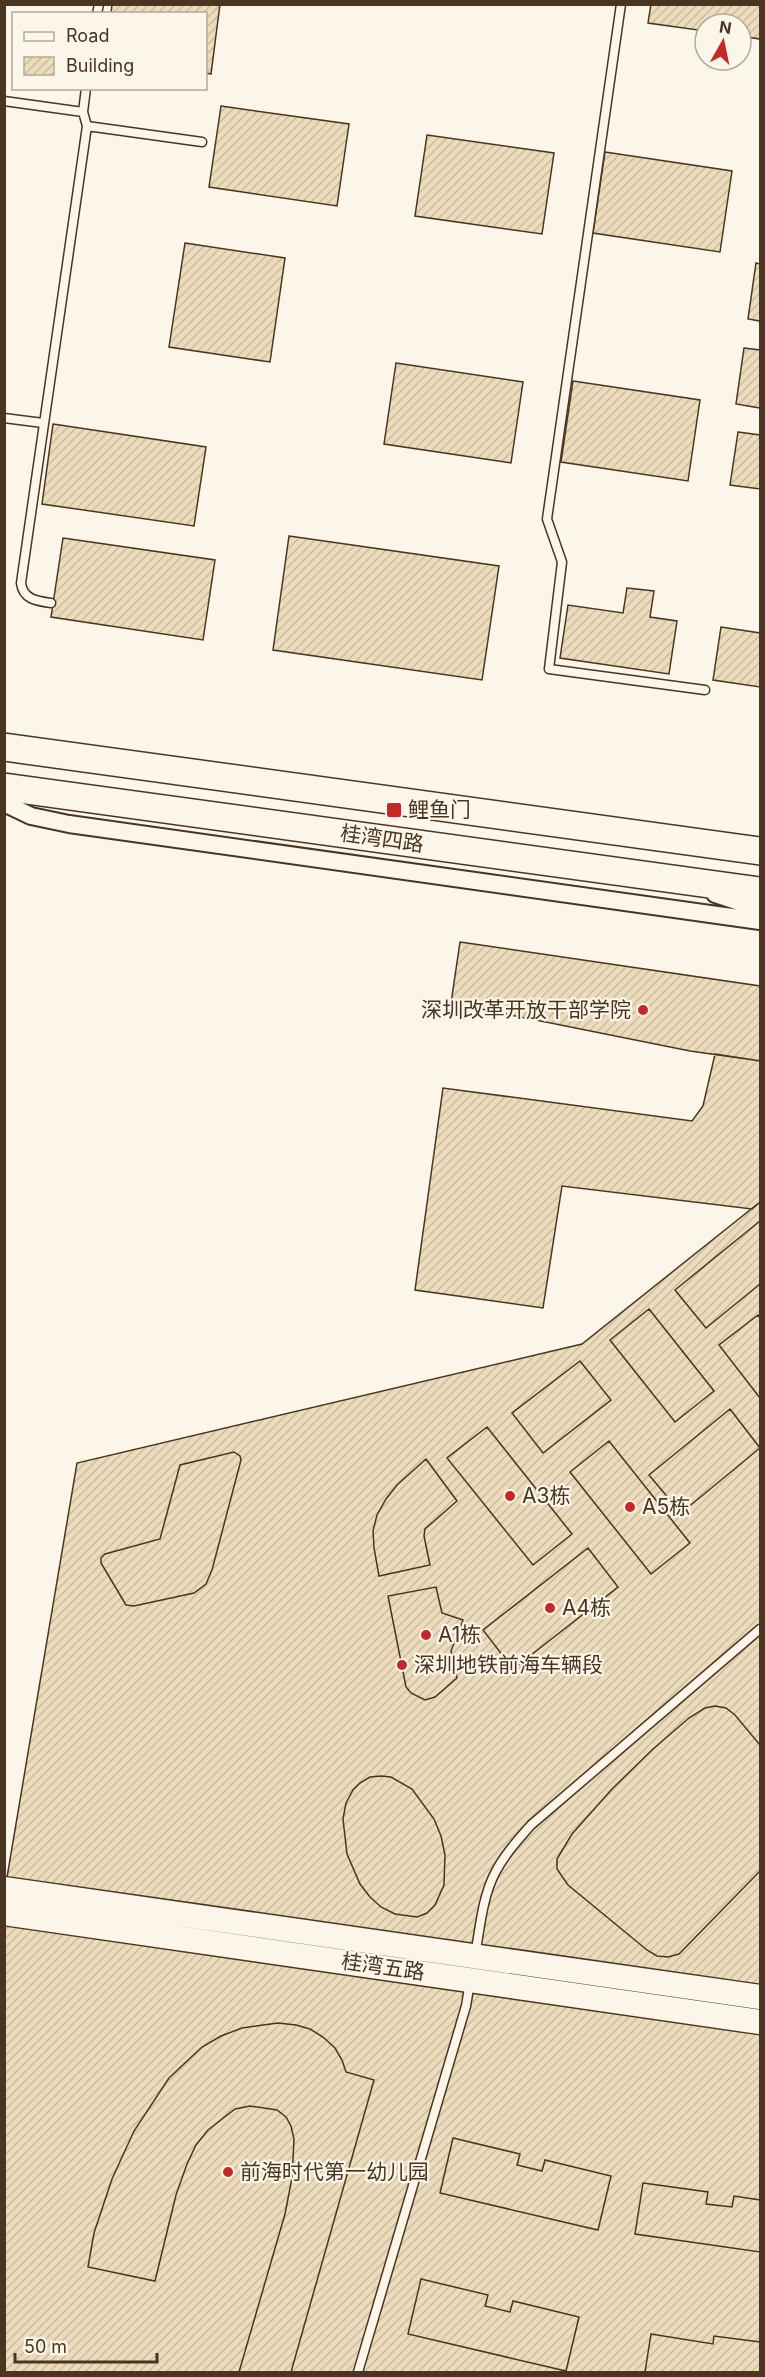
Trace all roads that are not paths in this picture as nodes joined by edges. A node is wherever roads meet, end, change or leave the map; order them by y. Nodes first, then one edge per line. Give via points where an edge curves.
1 (621, 4) edge
2 (86, 90) edge
3 (4, 101) edge
4 (83, 112) junction
5 (87, 126) junction
6 (202, 142) dead end
7 (4, 418) edge
8 (43, 423) junction
9 (51, 603) dead end
10 (705, 690) dead end
11 (4, 735) edge
12 (4, 747) edge
13 (44, 753) junction
14 (4, 787) edge
15 (33, 790) junction
16 (4, 798) edge
17 (4, 803) edge
18 (760, 851) edge
19 (663, 878) junction
20 (760, 891) edge
21 (760, 909) edge
22 (760, 921) edge
23 (760, 1629) edge
24 (5, 1889) edge
25 (4, 1913) edge
26 (473, 1968) junction
27 (760, 1997) edge
28 (760, 2022) edge
29 (358, 2373) edge

1 - 10 lane via 547,519 562,562 549,669
2 - 4 lane
3 - 4 lane
4 - 5 lane
5 - 6 lane
5 - 8 lane
7 - 8 lane
8 - 9 lane via 21,583 27,597
11 - 13 main road
12 - 13 main road, 桂湾四路
13 - 18 main road, 桂湾四路
14 - 15 main road, 桂湾四路
15 - 16 main road
15 - 19 main road, 桂湾四路
17 - 22 street via 48,821
19 - 20 main road, 桂湾四路
19 - 21 street
23 - 26 lane via 531,1825 511,1848 494,1874
24 - 26 street, 桂湾五路
25 - 26 street, 桂湾五路
26 - 27 street, 桂湾五路
26 - 28 street, 桂湾五路
26 - 29 lane via 466,2006

